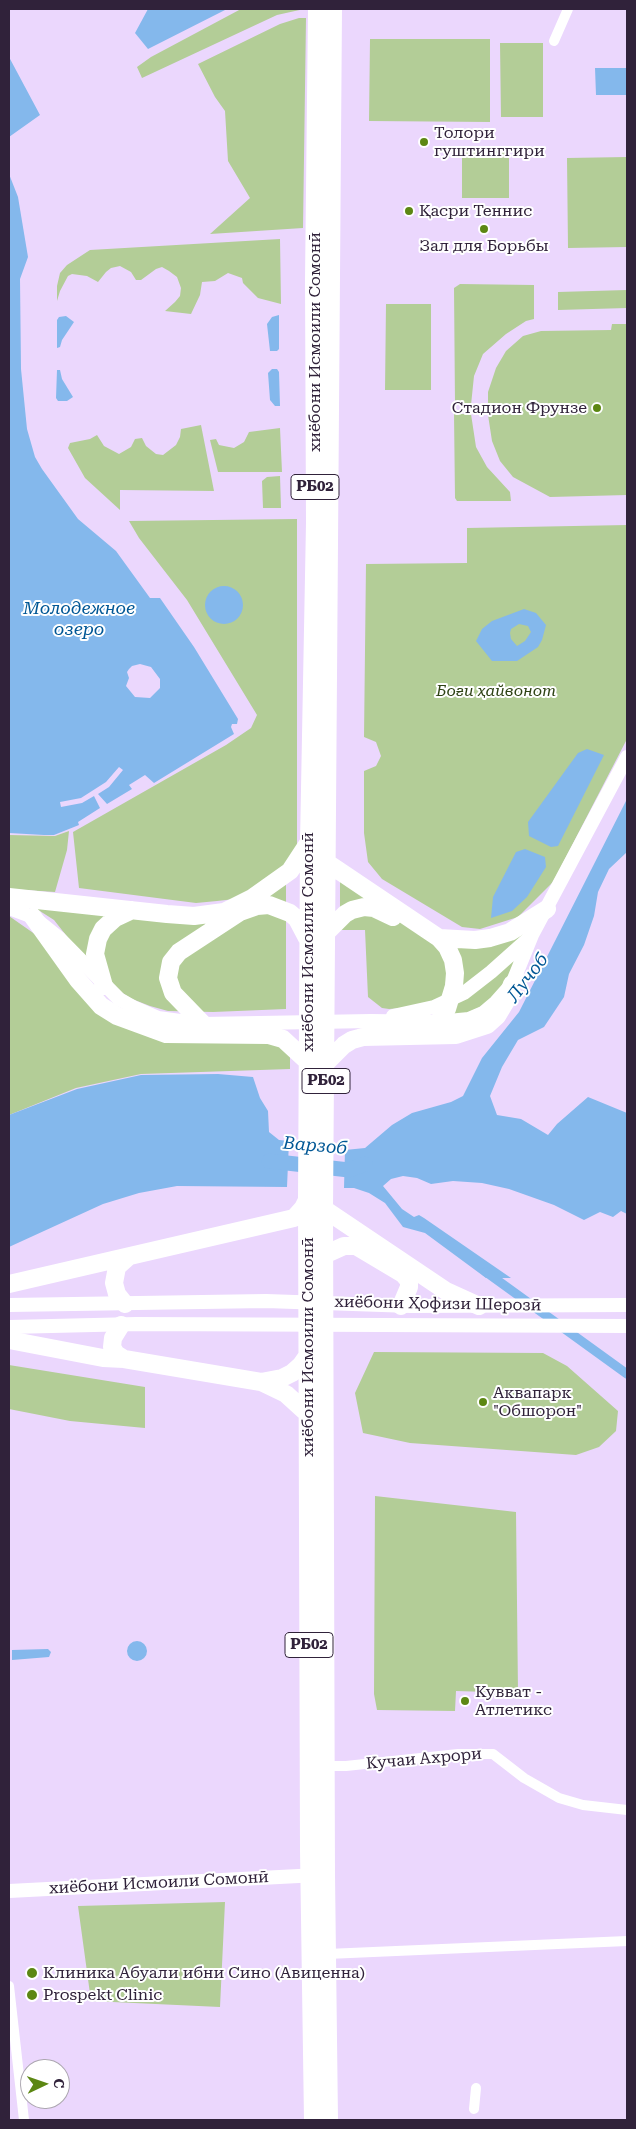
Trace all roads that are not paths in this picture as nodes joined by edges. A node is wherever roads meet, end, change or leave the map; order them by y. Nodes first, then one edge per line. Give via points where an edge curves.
1 (317, 9) edge
2 (333, 9) edge
3 (568, 9) edge
4 (554, 41) dead end
5 (627, 757) edge
6 (309, 842) junction
7 (326, 862) junction
8 (9, 897) edge
9 (9, 908) edge
10 (546, 909) junction
11 (132, 910) junction
12 (33, 918) junction
13 (325, 934) junction
14 (532, 935) junction
15 (440, 938) junction
16 (308, 940) junction
17 (512, 984) junction
18 (104, 986) junction
19 (452, 999) junction
20 (436, 1014) junction
21 (203, 1024) junction
22 (308, 1062) junction
23 (326, 1064) junction
24 (319, 1203) junction
25 (294, 1218) junction
26 (307, 1234) junction
27 (127, 1258) junction
28 (319, 1266) junction
29 (9, 1284) edge
30 (125, 1304) junction
31 (9, 1305) edge
32 (627, 1305) edge
33 (401, 1306) junction
34 (479, 1306) junction
35 (121, 1325) junction
36 (627, 1326) edge
37 (9, 1327) edge
38 (9, 1340) edge
39 (316, 1355) junction
40 (124, 1359) junction
41 (261, 1382) junction
42 (308, 1414) junction
43 (318, 1766) junction
44 (627, 1810) edge
45 (318, 1875) junction
46 (9, 1891) edge
47 (627, 1941) edge
48 (327, 1954) junction
49 (9, 1986) edge
50 (476, 2088) dead end
51 (474, 2109) dead end
52 (24, 2120) edge
53 (313, 2120) edge
54 (329, 2120) edge

1 - 6 highway, хиёбони Исмоили Сомонӣ / РБ02 via 315,523
2 - 7 highway, хиёбони Исмоили Сомонӣ / РБ02
3 - 4 street
5 - 10 main road
6 - 11 highway via 290,872 252,898 224,912 194,916
6 - 16 highway, хиёбони Исмоили Сомонӣ / РБ02
7 - 13 highway, хиёбони Исмоили Сомонӣ / РБ02
7 - 15 highway
8 - 11 highway
9 - 12 main road
10 - 14 main road
10 - 15 highway via 510,932 490,938
11 - 18 highway via 114,918 98,939 95,954
12 - 18 main road via 59,938
12 - 22 highway via 67,966 101,1006 116,1016 166,1034 269,1035 283,1039
13 - 20 highway via 345,914 364,907 387,914 429,941 444,961 446,978
13 - 23 highway, хиёбони Исмоили Сомонӣ / РБ02
14 - 17 main road
14 - 19 main road via 478,983
15 - 19 highway via 453,960
16 - 21 highway via 290,912 269,905 257,906 240,912 179,952 171,962 168,978 173,993
16 - 22 highway, хиёбони Исмоили Сомонӣ / РБ02
17 - 20 main road via 496,1002 469,1019
17 - 23 highway via 497,1016 487,1025 456,1035 363,1037 344,1045
18 - 21 main road via 119,999 158,1018
19 - 20 highway
20 - 21 main road via 371,1021
22 - 24 highway, хиёбони Исмоили Сомонӣ / РБ02
23 - 24 highway, хиёбони Исмоили Сомонӣ / РБ02
24 - 25 highway via 303,1208
24 - 26 highway, хиёбони Исмоили Сомонӣ / РБ02
24 - 28 highway, хиёбони Исмоили Сомонӣ / РБ02
24 - 34 highway via 446,1291
25 - 26 highway via 301,1222
25 - 27 highway
26 - 28 highway, хиёбони Исмоили Сомонӣ / РБ02
27 - 29 highway
27 - 30 highway via 117,1267 114,1283
28 - 33 highway via 344,1246 356,1246 409,1281
28 - 39 highway, хиёбони Исмоили Сомонӣ / РБ02
30 - 31 main road, хиёбони Ҳофизи Шерозӣ
30 - 33 main road, хиёбони Ҳофизи Шерозӣ via 266,1301
32 - 34 main road, хиёбони Ҳофизи Шерозӣ
33 - 34 main road, хиёбони Ҳофизи Шерозӣ
35 - 36 main road, хиёбони Ҳофизи Шерозӣ
35 - 37 main road, хиёбони Ҳофизи Шерозӣ
35 - 40 highway via 112,1347
38 - 40 highway
39 - 41 highway via 282,1378
39 - 42 highway, хиёбони Исмоили Сомонӣ / РБ02
39 - 43 highway, хиёбони Исмоили Сомонӣ / РБ02
40 - 41 highway
41 - 42 highway via 286,1394
42 - 43 highway, хиёбони Исмоили Сомонӣ / РБ02
43 - 44 street, Кучаи Ахрори via 493,1754 531,1783 559,1798 583,1805
43 - 45 highway, хиёбони Исмоили Сомонӣ / РБ02
45 - 46 main road, хиёбони Исмоили Сомонӣ
45 - 48 highway, хиёбони Исмоили Сомонӣ / РБ02
45 - 53 highway, хиёбони Исмоили Сомонӣ / РБ02
47 - 48 street
48 - 54 highway, хиёбони Исмоили Сомонӣ / РБ02
49 - 52 street
50 - 51 street

